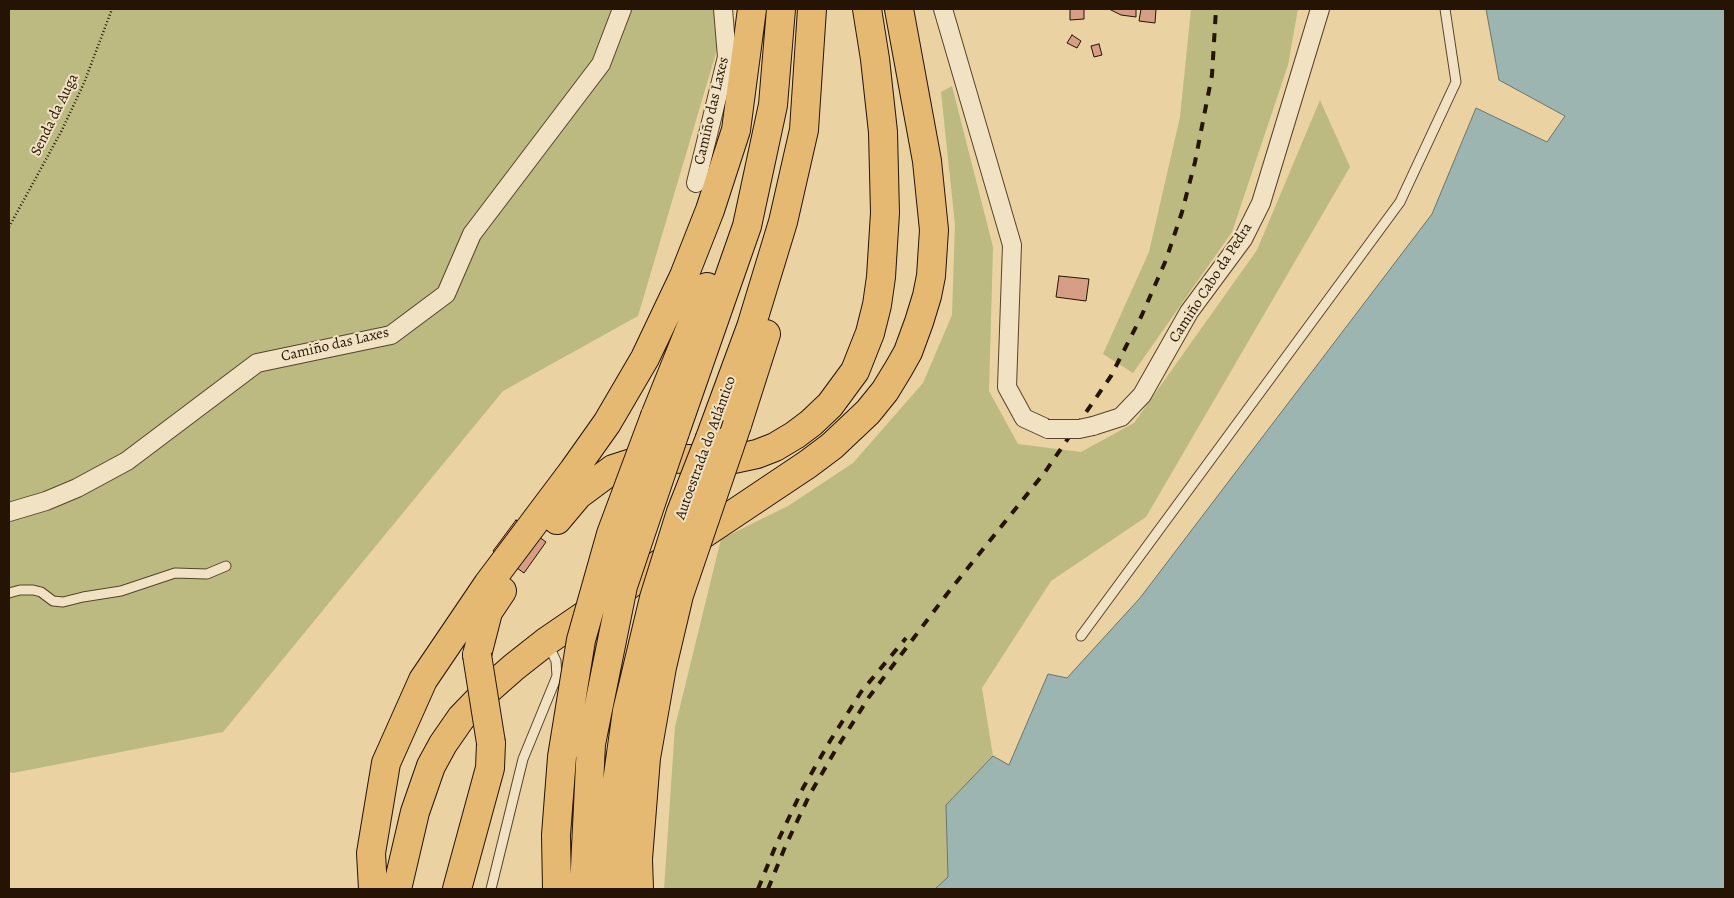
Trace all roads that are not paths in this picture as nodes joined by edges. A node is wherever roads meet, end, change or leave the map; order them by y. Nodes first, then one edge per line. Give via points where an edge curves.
1 (622, 9) edge
2 (722, 9) edge
3 (752, 9) edge
4 (771, 9) edge
5 (781, 9) edge
6 (812, 9) edge
7 (826, 9) edge
8 (867, 9) edge
9 (899, 9) edge
10 (943, 9) edge
11 (1320, 9) edge
12 (1445, 9) edge
13 (696, 183) dead end
14 (665, 424) junction
15 (9, 512) edge
16 (226, 566) dead end
17 (9, 593) edge
18 (1081, 636) dead end
19 (547, 641) junction
20 (410, 836) junction
21 (373, 889) edge
22 (397, 889) edge
23 (411, 889) edge
24 (457, 889) edge
25 (491, 889) edge
26 (557, 889) edge
27 (584, 889) edge
28 (612, 889) edge
29 (639, 889) edge

1 - 15 street, Camiño das Laxes via 601,64 472,234 446,294 391,335 257,363 127,462 77,488
2 - 13 street, Camiño das Laxes via 727,57
3 - 21 highway via 736,130 684,276 645,358 607,423 488,584 424,680 386,763 371,853
4 - 14 highway via 762,90 743,173
5 - 14 highway via 773,104 747,226
6 - 28 highway, Autoestrada do Atlántico, bridge via 804,130 783,222 751,327 681,512 654,598 627,711 616,789
7 - 29 highway, bridge via 820,78 805,178 791,241 770,322 679,595 662,667 646,758 638,859
8 - 24 highway, bridge via 882,132 885,213 877,305 870,333 854,371 830,405 796,435 775,447 728,460 647,458 613,469 578,495 530,552 488,612 477,655 491,743 490,768
9 - 19 highway via 927,161 934,230 927,296 900,368 868,412 824,452
10 - 11 street, Camiño Cabo da Pedra, bridge via 1012,246 1007,386 1024,418 1048,430 1079,429 1121,417 1142,395 1189,312 1243,239 1261,203
12 - 18 lane via 1456,82 1400,202
14 - 26 highway, bridge via 611,534 582,640 562,757 556,836
14 - 27 highway, bridge via 623,586 591,744
16 - 17 lane via 207,574 175,573 122,591 63,602 53,601 33,590
19 - 20 highway via 514,666 461,718 428,773
19 - 25 lane via 556,661 557,676 523,759
20 - 22 highway
20 - 23 highway

